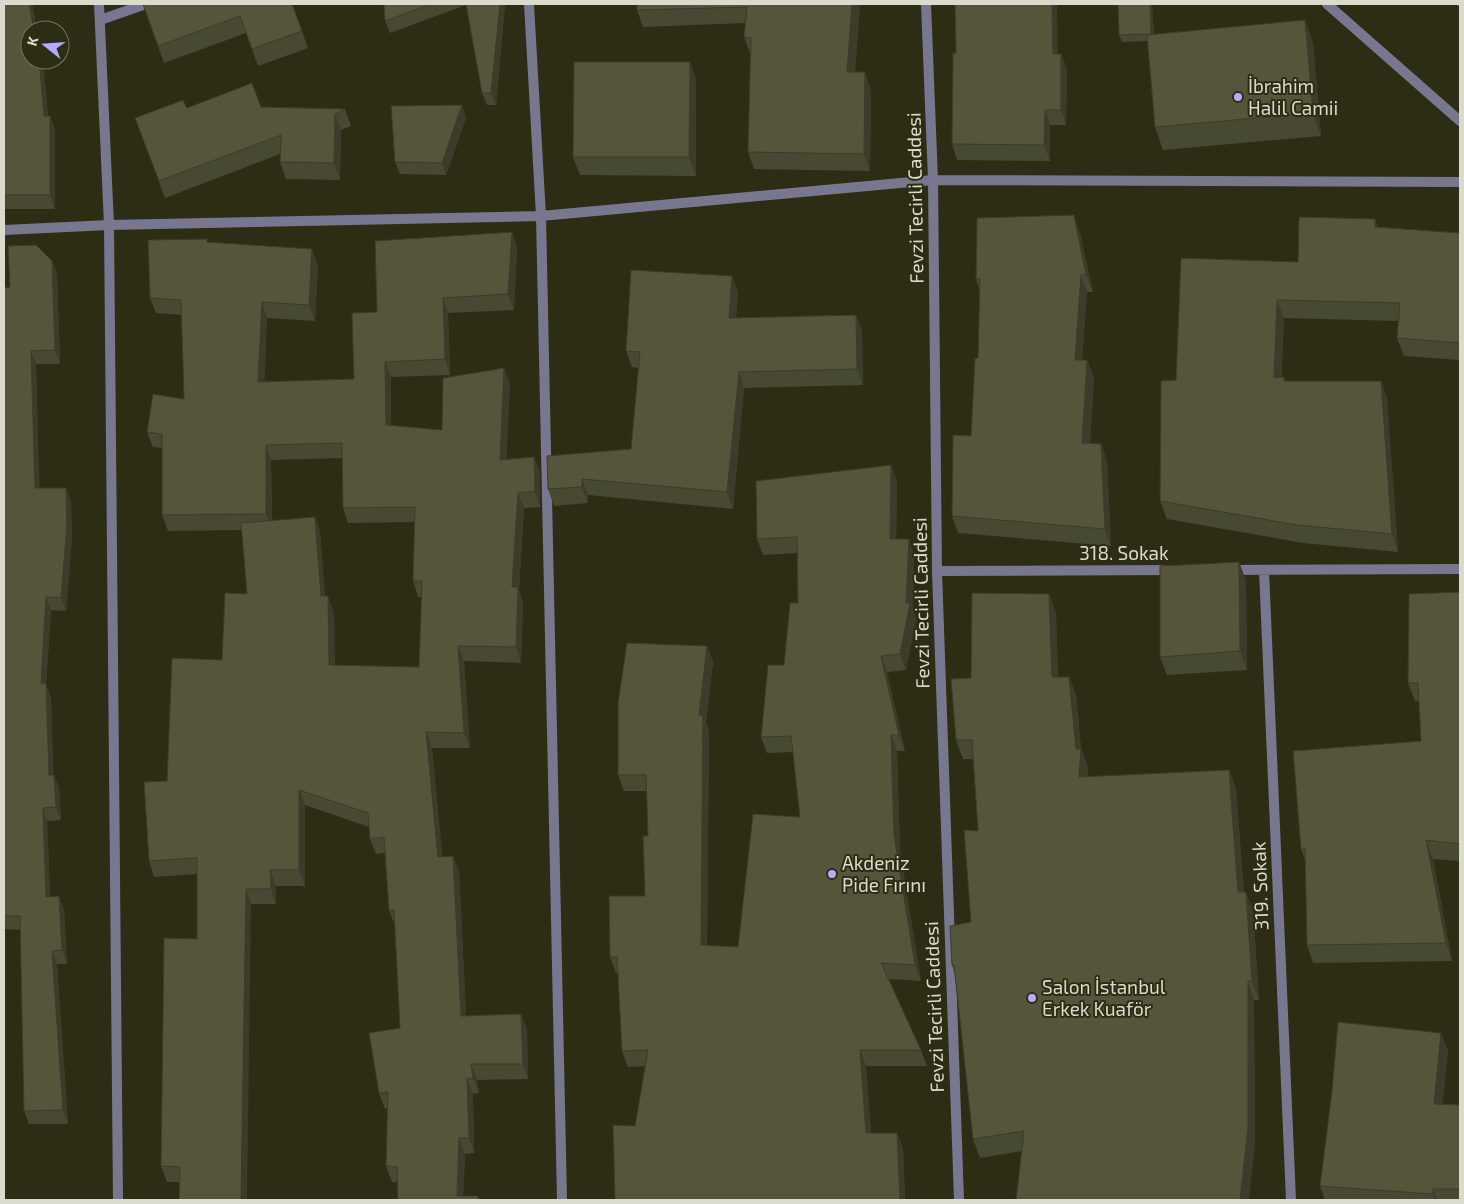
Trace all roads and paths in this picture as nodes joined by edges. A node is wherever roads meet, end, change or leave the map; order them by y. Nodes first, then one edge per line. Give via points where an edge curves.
1 (99, 4) edge
2 (146, 4) edge
3 (529, 4) edge
4 (926, 4) edge
5 (1328, 4) edge
6 (100, 20) junction
7 (1460, 121) edge
8 (933, 180) junction
9 (1460, 182) edge
10 (541, 216) junction
11 (109, 225) junction
12 (4, 230) edge
13 (1460, 569) edge
14 (1184, 570) edge
15 (1224, 570) edge
16 (1264, 570) junction
17 (937, 571) junction
18 (118, 1200) edge
19 (562, 1200) edge
20 (958, 1200) edge
21 (1291, 1200) edge

1 - 6 street
2 - 6 street
3 - 10 street
4 - 8 street, Fevzi Tecirli Caddesi
5 - 7 street
6 - 11 street
8 - 9 street
8 - 10 street
8 - 17 street, Fevzi Tecirli Caddesi
10 - 11 street
10 - 19 street
11 - 12 street
11 - 18 street
13 - 16 street
14 - 17 street, 318. Sokak
15 - 16 street
16 - 21 street, 319. Sokak
17 - 20 street, Fevzi Tecirli Caddesi

